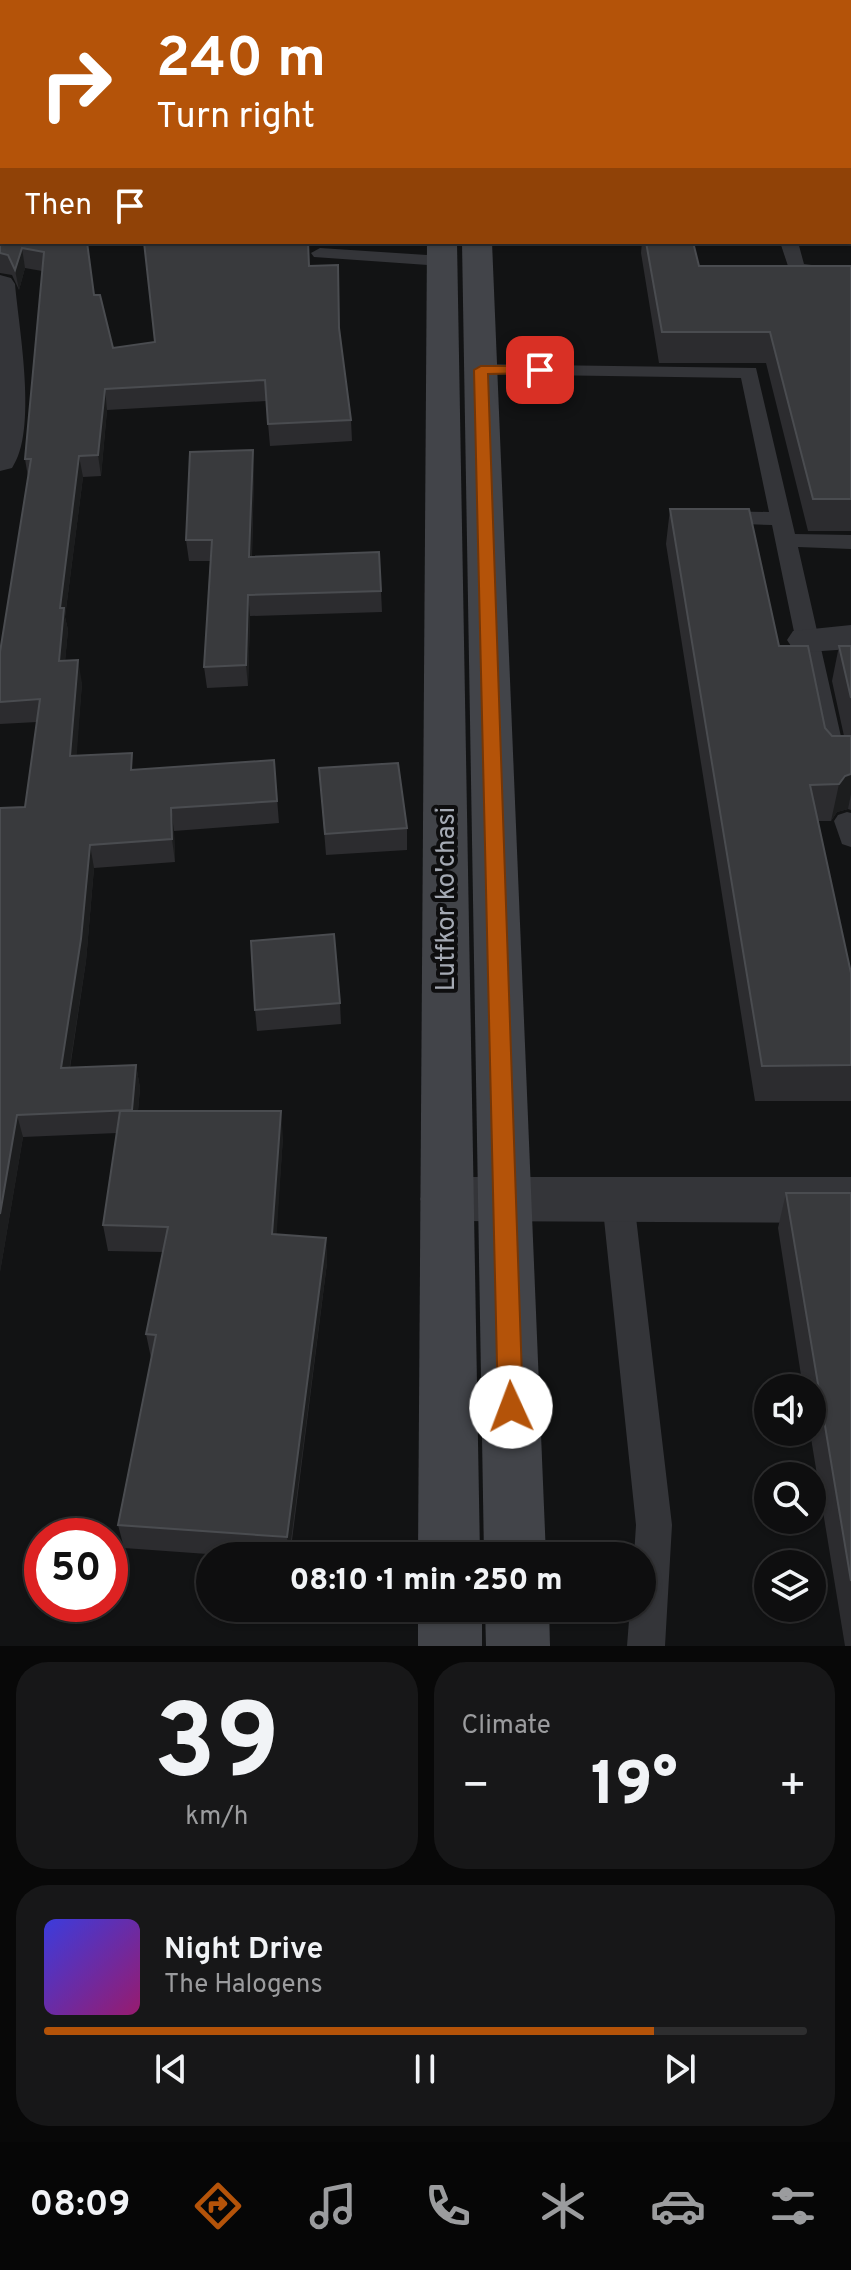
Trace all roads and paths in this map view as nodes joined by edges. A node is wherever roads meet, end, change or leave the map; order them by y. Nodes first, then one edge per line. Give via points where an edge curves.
1 (790, 244) edge
2 (454, 248) edge
3 (320, 253) dead end
4 (851, 275) edge
5 (0, 284) edge
6 (481, 370) junction
7 (0, 461) edge
8 (689, 517) edge
9 (784, 530) junction
10 (851, 542) edge
11 (851, 637) edge
12 (807, 640) junction
13 (834, 763) edge
14 (447, 1199) junction
15 (504, 1199) junction
16 (618, 1200) junction
17 (851, 1200) edge
18 (449, 1542) edge
19 (515, 1542) edge
20 (450, 1622) edge
21 (517, 1622) edge
22 (450, 1646) edge
23 (518, 1646) edge
24 (646, 1646) edge

1 - 4 lane via 796,268
2 - 3 lane
2 - 6 main road, Lutfkor ko'chasi
2 - 14 main road, Lutfkor ko'chasi
5 - 7 street via 10,415
6 - 9 lane via 749,372
6 - 15 main road, Lutfkor ko'chasi
8 - 9 lane
9 - 10 lane
9 - 12 lane
11 - 12 street
12 - 13 lane
14 - 15 street
14 - 18 main road, Lutfkor ko'chasi
15 - 16 street
15 - 19 main road, Lutfkor ko'chasi
16 - 17 street
16 - 24 lane via 654,1525
20 - 22 main road
21 - 23 main road

